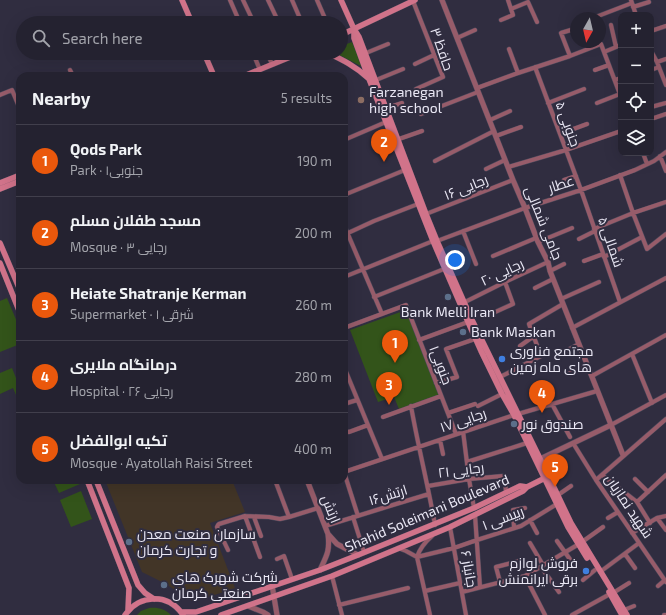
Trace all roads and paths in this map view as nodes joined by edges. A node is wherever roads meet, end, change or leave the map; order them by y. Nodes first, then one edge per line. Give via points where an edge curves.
1 (182, 0) edge
2 (230, 0) edge
3 (243, 0) edge
4 (268, 0) edge
5 (292, 0) edge
6 (317, 0) edge
7 (342, 0) edge
8 (442, 0) edge
9 (508, 0) edge
10 (414, 1) edge
11 (649, 2) dead end
12 (632, 3) edge
13 (511, 9) junction
14 (606, 13) edge
15 (189, 16) edge
16 (237, 16) edge
17 (251, 16) edge
18 (276, 16) edge
19 (299, 16) edge
20 (324, 16) edge
21 (500, 20) dead end
22 (537, 22) dead end
23 (611, 25) dead end
24 (666, 26) edge
25 (354, 29) junction
26 (475, 30) dead end
27 (570, 30) edge
28 (654, 31) edge
29 (348, 32) edge
30 (457, 38) junction
31 (388, 44) dead end
32 (616, 48) joint
33 (509, 49) dead end
34 (604, 52) junction
35 (366, 53) junction
36 (434, 56) junction
37 (570, 56) junction
38 (654, 56) edge
39 (666, 59) edge
40 (207, 60) edge
41 (256, 60) edge
42 (270, 60) edge
43 (280, 60) edge
44 (343, 60) edge
45 (657, 62) junction
46 (272, 64) junction
47 (415, 64) dead end
48 (609, 65) junction
49 (535, 67) junction
50 (659, 67) junction
51 (404, 69) dead end
52 (654, 69) edge
53 (260, 70) junction
54 (595, 70) dead end
55 (212, 72) edge
56 (255, 72) edge
57 (518, 73) junction
58 (369, 79) junction
59 (618, 79) edge
60 (376, 80) junction
61 (615, 80) junction
62 (666, 85) edge
63 (618, 88) edge
64 (416, 89) dead end
65 (584, 89) dead end
66 (478, 90) junction
67 (0, 94) edge
68 (618, 97) edge
69 (16, 100) edge
70 (548, 102) junction
71 (666, 102) edge
72 (402, 103) dead end
73 (597, 103) dead end
74 (654, 106) edge
75 (387, 108) junction
76 (510, 112) dead end
77 (422, 114) dead end
78 (666, 114) edge
79 (654, 118) dead end
80 (490, 120) junction
81 (386, 122) junction
82 (587, 124) dead end
83 (521, 127) dead end
84 (422, 131) dead end
85 (618, 132) edge
86 (495, 134) junction
87 (560, 134) junction
88 (348, 138) edge
89 (399, 140) junction
90 (566, 150) junction
91 (666, 152) edge
92 (643, 156) edge
93 (660, 156) junction
94 (505, 160) junction
95 (435, 161) dead end
96 (647, 164) junction
97 (508, 167) junction
98 (486, 168) dead end
99 (405, 170) junction
100 (666, 171) edge
101 (620, 175) junction
102 (16, 176) edge
103 (576, 176) junction
104 (513, 180) junction
105 (564, 180) dead end
106 (0, 183) edge
107 (16, 183) edge
108 (413, 185) junction
109 (0, 189) edge
110 (581, 190) junction
111 (348, 194) edge
112 (666, 202) edge
113 (418, 204) junction
114 (525, 208) junction
115 (633, 213) junction
116 (426, 214) junction
117 (572, 228) dead end
118 (595, 230) junction
119 (463, 232) junction
120 (348, 233) joint
121 (666, 234) edge
122 (642, 237) junction
123 (579, 239) dead end
124 (537, 240) junction
125 (435, 241) junction
126 (0, 243) edge
127 (604, 255) junction
128 (493, 256) dead end
129 (584, 261) dead end
130 (548, 262) junction
131 (0, 263) edge
132 (476, 264) dead end
133 (564, 264) dead end
134 (444, 269) junction
135 (363, 270) junction
136 (550, 271) junction
137 (348, 276) edge
138 (666, 278) edge
139 (553, 279) junction
140 (16, 281) edge
141 (505, 282) junction
142 (599, 282) dead end
143 (16, 283) edge
144 (10, 286) junction
145 (535, 288) dead end
146 (374, 297) junction
147 (16, 302) edge
148 (465, 302) junction
149 (562, 302) junction
150 (620, 302) junction
151 (494, 313) dead end
152 (382, 314) junction
153 (468, 322) junction
154 (348, 327) edge
155 (572, 328) junction
156 (666, 335) edge
157 (534, 336) junction
158 (475, 339) junction
159 (419, 340) junction
160 (579, 344) junction
161 (520, 346) dead end
162 (484, 350) junction
163 (564, 352) dead end
164 (632, 354) junction
165 (587, 366) junction
166 (568, 374) dead end
167 (348, 376) edge
168 (592, 376) junction
169 (500, 378) junction
170 (436, 383) junction
171 (597, 391) junction
172 (502, 394) junction
173 (666, 395) edge
174 (441, 396) junction
175 (357, 400) junction
176 (348, 403) edge
177 (652, 403) junction
178 (552, 404) junction
179 (412, 406) junction
180 (448, 413) junction
181 (516, 414) junction
182 (383, 416) dead end
183 (666, 419) edge
184 (368, 425) junction
185 (611, 425) junction
186 (463, 431) junction
187 (348, 432) edge
188 (456, 434) junction
189 (570, 437) dead end
190 (440, 440) junction
191 (527, 443) junction
192 (573, 443) junction
193 (419, 447) junction
194 (443, 454) dead end
195 (623, 455) junction
196 (382, 459) junction
197 (540, 459) junction
198 (467, 462) junction
199 (348, 471) edge
200 (666, 474) edge
201 (602, 475) junction
202 (547, 477) junction
203 (469, 479) junction
204 (635, 479) dead end
205 (596, 480) junction
206 (89, 484) edge
207 (98, 484) edge
208 (277, 484) edge
209 (308, 484) edge
210 (347, 484) edge
211 (428, 486) junction
212 (527, 486) junction
213 (571, 486) dead end
214 (648, 492) junction
215 (430, 494) junction
216 (506, 494) junction
217 (558, 495) junction
218 (637, 502) junction
219 (557, 504) junction
220 (318, 508) junction
221 (474, 508) junction
222 (524, 508) dead end
223 (618, 512) junction
224 (475, 515) junction
225 (245, 516) junction
226 (356, 516) junction
227 (666, 516) edge
228 (254, 517) junction
229 (289, 517) junction
230 (608, 518) dead end
231 (657, 518) junction
232 (530, 520) junction
233 (650, 522) junction
234 (435, 525) junction
235 (325, 526) junction
236 (450, 527) junction
237 (603, 527) dead end
238 (514, 528) junction
239 (666, 530) edge
240 (537, 533) dead end
241 (632, 533) junction
242 (328, 534) junction
243 (435, 534) junction
244 (261, 536) dead end
245 (477, 540) junction
246 (557, 541) dead end
247 (530, 543) dead end
248 (580, 543) junction
249 (639, 543) junction
250 (398, 548) junction
251 (454, 548) junction
252 (228, 550) dead end
253 (364, 552) junction
254 (565, 552) junction
255 (625, 554) junction
256 (358, 555) junction
257 (260, 557) dead end
258 (417, 557) junction
259 (276, 559) dead end
260 (519, 561) dead end
261 (574, 565) dead end
262 (542, 566) junction
263 (635, 568) dead end
264 (320, 570) junction
265 (598, 571) junction
266 (664, 574) edge
267 (332, 576) junction
268 (525, 576) junction
269 (292, 579) junction
270 (583, 580) dead end
271 (666, 581) edge
272 (500, 582) junction
273 (460, 583) junction
274 (629, 583) dead end
275 (272, 585) junction
276 (658, 586) dead end
277 (480, 587) junction
278 (408, 588) dead end
279 (425, 591) junction
280 (462, 592) junction
281 (559, 592) dead end
282 (611, 593) junction
283 (274, 596) junction
284 (154, 599) junction
285 (339, 605) junction
286 (248, 606) junction
287 (634, 606) dead end
288 (126, 613) edge
289 (624, 613) edge
290 (182, 614) edge
291 (222, 615) edge
292 (268, 615) edge
293 (277, 615) edge
294 (342, 615) edge
295 (430, 615) edge
296 (466, 615) edge
297 (544, 615) edge
298 (572, 615) edge

1 - 15 main road
2 - 16 street
3 - 17 street
4 - 18 street
5 - 19 street
6 - 20 street
7 - 25 main road
8 - 30 street, جامی شمالی
9 - 13 street
10 - 25 main road
10 - 36 street, حافظ ۳
11 - 12 street
12 - 14 street
13 - 21 street via 513,15
13 - 22 street via 528,2
23 - 32 street
24 - 28 street
25 - 29 main road
25 - 35 main road
25 - 58 main road via 354,38
26 - 30 street
27 - 37 street via 561,33
30 - 66 street, جامی شمالی
31 - 35 street
32 - 34 street
33 - 57 street
34 - 37 street via 601,44
34 - 48 street
35 - 60 main road
36 - 47 street
36 - 64 street, حافظ ۳ via 443,77
37 - 49 street
38 - 45 street
39 - 45 street
40 - 55 main road
41 - 53 street
42 - 46 street
43 - 46 main road
44 - 58 main road
45 - 50 street
46 - 53 main road
48 - 54 street
48 - 61 street
49 - 57 street
49 - 70 street, جنوبی ۵
50 - 52 street
50 - 62 street
51 - 60 street
53 - 56 main road
57 - 66 street
58 - 81 main road
59 - 61 street
60 - 75 main road
61 - 63 street
65 - 70 street
66 - 77 street
66 - 80 street, جامی شمالی
67 - 69 street via 12,90
68 - 73 street
70 - 87 street, جنوبی ۵
71 - 74 street
72 - 75 street
75 - 89 main road
76 - 80 street
78 - 79 street
80 - 86 street, جامی شمالی
81 - 88 street
81 - 99 main road
82 - 87 street
83 - 86 street
84 - 89 street
85 - 90 street
86 - 94 street, جامی شمالی
86 - 95 street
87 - 90 street, جنوبی ۵
89 - 108 main road
90 - 97 street
90 - 103 street, جنوبی ۵
91 - 93 street, عطار
92 - 96 street
93 - 96 street, عطار
93 - 100 street
94 - 97 street, جامی شمالی
94 - 98 street
96 - 101 street, عطار
97 - 104 street, جامی شمالی
99 - 108 main road
99 - 111 street
101 - 110 street, عطار
101 - 115 street
102 - 106 main road
103 - 105 street
103 - 110 street, جنوبی ۵
104 - 114 street, جامی شمالی
104 - 116 street, رجایی ۱۶
107 - 109 main road
108 - 113 main road
108 - 116 main road
110 - 114 street, عطار
110 - 118 street, شمالی ۵
112 - 115 street
113 - 120 street
113 - 125 main road
114 - 119 street, عطار
114 - 124 street, جامی شمالی
115 - 118 street
115 - 122 street
116 - 125 main road
117 - 124 street
118 - 123 street
118 - 127 street, شمالی ۵
119 - 125 street, عطار
119 - 132 street
120 - 135 street
121 - 122 street via 647,250
122 - 127 street
124 - 128 street
124 - 130 street, جامی شمالی
125 - 134 main road
125 - 135 street, عطار
125 - 148 main road
126 - 140 main road
127 - 129 street
127 - 150 street, شمالی ۵
130 - 136 street, جامی شمالی
130 - 141 street, رجایی ۲۰
131 - 144 main road
133 - 136 street
134 - 146 street
134 - 153 main road
135 - 137 street, عطار
135 - 146 street
136 - 139 street, جامی شمالی
138 - 150 street
139 - 145 street
139 - 149 street, جامی شمالی
141 - 148 street, رجایی ۲۰
141 - 151 street via 513,304
142 - 149 street
143 - 144 main road
144 - 147 main road
146 - 152 street
148 - 162 main road
149 - 155 street, جامی شمالی
149 - 157 street via 529,324
150 - 155 street
152 - 154 street
152 - 159 street, جنوبی۱ via 406,304
153 - 158 main road
153 - 159 street
155 - 160 street, جامی شمالی
156 - 164 street
157 - 161 street
157 - 169 street via 541,356
158 - 162 main road
158 - 170 street via 446,349 458,377
159 - 170 street, جنوبی۱
160 - 163 street
160 - 165 street, جامی شمالی
162 - 169 main road
162 - 172 main road
164 - 168 street
164 - 177 street
165 - 166 street
165 - 168 street, جامی شمالی
167 - 175 street
168 - 171 street, جامی شمالی
169 - 181 main road
170 - 174 street, جنوبی۱
171 - 178 street, رجایی ۱۷
171 - 185 street, جامی شمالی
172 - 180 street via 477,405
172 - 181 main road
173 - 177 street
174 - 179 street
174 - 180 street, جنوبی۱
175 - 176 street
175 - 184 street
177 - 185 street
178 - 181 street, رجایی ۱۷
178 - 189 street
179 - 182 street
179 - 193 street
180 - 188 street, جنوبی۱
181 - 186 street, رجایی ۱۷
181 - 191 main road
181 - 197 main road
183 - 195 street
184 - 187 street
184 - 196 street
185 - 192 street
185 - 195 street, جامی شمالی
186 - 188 street, رجایی ۱۷
186 - 198 street
188 - 190 street, رجایی ۱۷
190 - 193 street, رجایی ۱۷
190 - 194 street
191 - 198 street
191 - 202 main road
192 - 197 street
192 - 205 street, شهید نمازیان
193 - 196 street, رجایی ۱۷
193 - 211 street
195 - 201 street
196 - 199 street, رجایی ۱۷
197 - 202 main road
198 - 203 street
200 - 214 street
201 - 205 street
201 - 218 street
202 - 212 main road
202 - 217 main road
202 - 219 main road
203 - 211 street, رجایی ۲۱
203 - 216 street, رجایی ۲۱ via 504,477
203 - 221 street
204 - 214 street
205 - 223 street, شهید نمازیان
206 - 288 main road via 129,588
207 - 284 main road via 138,585
208 - 229 street
209 - 220 street, ارتش
210 - 226 street
211 - 215 street
212 - 216 main road, Shahid Soleimani Boulevard via 520,486
212 - 224 main road, Shahid Soleimani Boulevard via 523,491
213 - 217 street
214 - 218 street
215 - 226 street, ارتش۱۶
215 - 234 street
216 - 221 main road, Shahid Soleimani Boulevard
217 - 248 main road
218 - 233 street
219 - 232 street, رییسی ۱
219 - 248 main road via 568,527
220 - 229 street
220 - 235 street, ارتش
221 - 234 main road, Shahid Soleimani Boulevard
222 - 238 street via 513,510
223 - 230 street
223 - 241 street, شهید نمازیان
224 - 236 main road, Shahid Soleimani Boulevard
224 - 245 street
225 - 228 street
225 - 252 street via 218,525
225 - 257 street
226 - 235 street, ارتش۱۶
226 - 253 street
227 - 231 street
228 - 229 street
228 - 244 street
231 - 233 street
231 - 239 street
232 - 238 street, رییسی ۱
232 - 240 street
233 - 241 street
234 - 253 main road, Shahid Soleimani Boulevard
235 - 242 street, ارتش
236 - 243 main road, Shahid Soleimani Boulevard
236 - 251 street, جانباز ۶
237 - 248 street
238 - 245 street, رییسی ۱
241 - 249 street, شهید نمازیان
242 - 256 street, ارتش via 337,544
242 - 264 street via 328,553
243 - 250 main road, Shahid Soleimani Boulevard
243 - 258 street via 422,546
245 - 251 street, رییسی ۱
245 - 277 street
246 - 254 street
247 - 262 street
248 - 254 street
248 - 265 main road
249 - 255 street
249 - 266 street, شهید نمازیان
250 - 258 street
250 - 267 main road, Shahid Soleimani Boulevard
251 - 258 street, رییسی ۱
251 - 273 street, جانباز ۶
253 - 256 main road, Shahid Soleimani Boulevard
254 - 261 street
254 - 262 street
255 - 263 street
255 - 265 street
256 - 264 main road, Shahid Soleimani Boulevard
258 - 279 street
259 - 269 street via 284,556
260 - 272 street via 496,567
262 - 268 street
262 - 281 street
264 - 269 main road, Shahid Soleimani Boulevard
265 - 270 street
265 - 282 main road
266 - 271 street, شهید نمازیان
267 - 283 main road, Shahid Soleimani Boulevard
267 - 285 street
268 - 272 street
268 - 297 street
269 - 275 main road, Shahid Soleimani Boulevard
271 - 276 street
272 - 277 street
273 - 279 street
273 - 280 street, جانباز ۶
274 - 282 street
275 - 283 street
275 - 290 main road, Shahid Soleimani Boulevard via 196,612
277 - 280 street
278 - 285 street
279 - 295 street
280 - 296 street, جانباز ۶
282 - 289 main road
282 - 298 street
283 - 286 main road, Shahid Soleimani Boulevard
283 - 293 street
284 - 288 main road via 142,601
284 - 290 main road via 167,601
285 - 294 street
286 - 291 main road, Shahid Soleimani Boulevard
286 - 292 street
287 - 289 street

